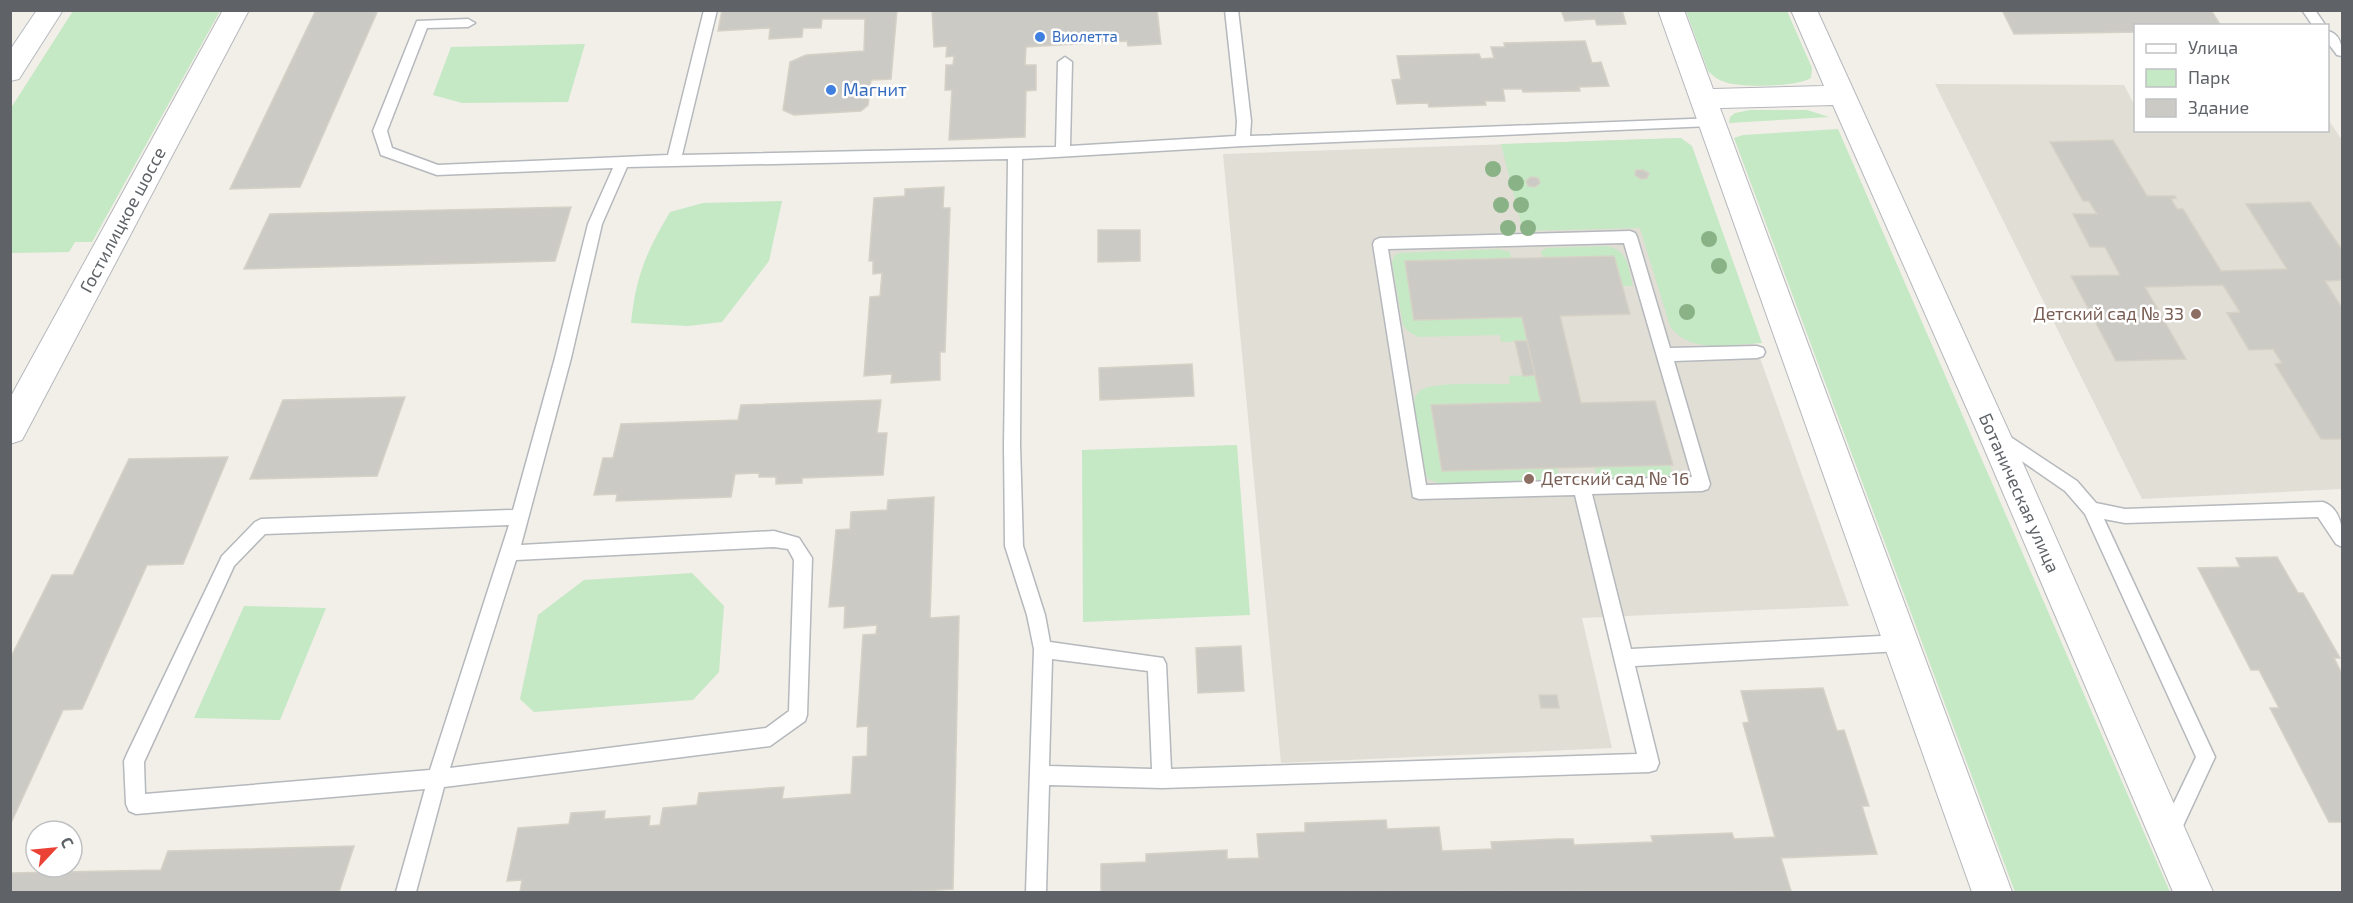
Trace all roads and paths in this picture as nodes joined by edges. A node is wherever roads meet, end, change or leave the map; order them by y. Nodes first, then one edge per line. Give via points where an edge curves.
1 (51, 10) edge
2 (236, 10) edge
3 (711, 10) edge
4 (1231, 10) edge
5 (1671, 10) edge
6 (1804, 10) edge
7 (2308, 10) edge
8 (468, 23) dead end
9 (2318, 24) edge
10 (2329, 36) edge
11 (2343, 52) edge
12 (1065, 62) dead end
13 (10, 72) edge
14 (1841, 95) junction
15 (1707, 110) junction
16 (1243, 141) junction
17 (1063, 152) junction
18 (1015, 154) junction
19 (674, 160) junction
20 (622, 163) junction
21 (1757, 352) dead end
22 (1664, 355) junction
23 (10, 430) edge
24 (1994, 434) junction
25 (1582, 488) junction
26 (2091, 509) junction
27 (518, 517) junction
28 (2343, 539) edge
29 (510, 553) junction
30 (1900, 643) junction
31 (1043, 649) junction
32 (1623, 658) junction
33 (1040, 776) junction
34 (437, 779) junction
35 (1162, 779) junction
36 (2168, 836) junction
37 (406, 892) edge
38 (1036, 892) edge
39 (1992, 892) edge
40 (2193, 892) edge

1 - 13 street
2 - 23 street, Гостилицкое шоссе
3 - 19 lane
4 - 16 lane
5 - 15 street
6 - 14 street, Ботаническая улица
7 - 9 lane
8 - 20 lane via 422,24 380,131 386,151 437,170
10 - 11 lane
12 - 17 lane
14 - 15 street
14 - 24 street, Ботаническая улица
15 - 16 lane
15 - 30 street
16 - 17 lane
17 - 18 lane
18 - 19 lane
18 - 31 lane via 1014,546
19 - 20 lane
20 - 27 lane via 596,224
21 - 22 lane
22 - 25 lane via 1702,484
22 - 25 lane via 1630,237 1380,244 1419,492
24 - 26 lane via 2071,486
24 - 36 street, Ботаническая улица
25 - 32 lane
26 - 28 lane via 2125,516 2323,509
26 - 36 lane via 2206,757
27 - 29 lane
27 - 34 lane via 261,527 228,561 134,761 136,804
29 - 34 lane
29 - 34 lane via 774,539 793,543 803,558 798,715 770,737
30 - 32 lane
30 - 39 street
31 - 33 lane
31 - 35 lane via 1157,664
32 - 35 lane via 1648,763
33 - 35 lane
33 - 38 lane
34 - 37 lane
36 - 40 street, Ботаническая улица

